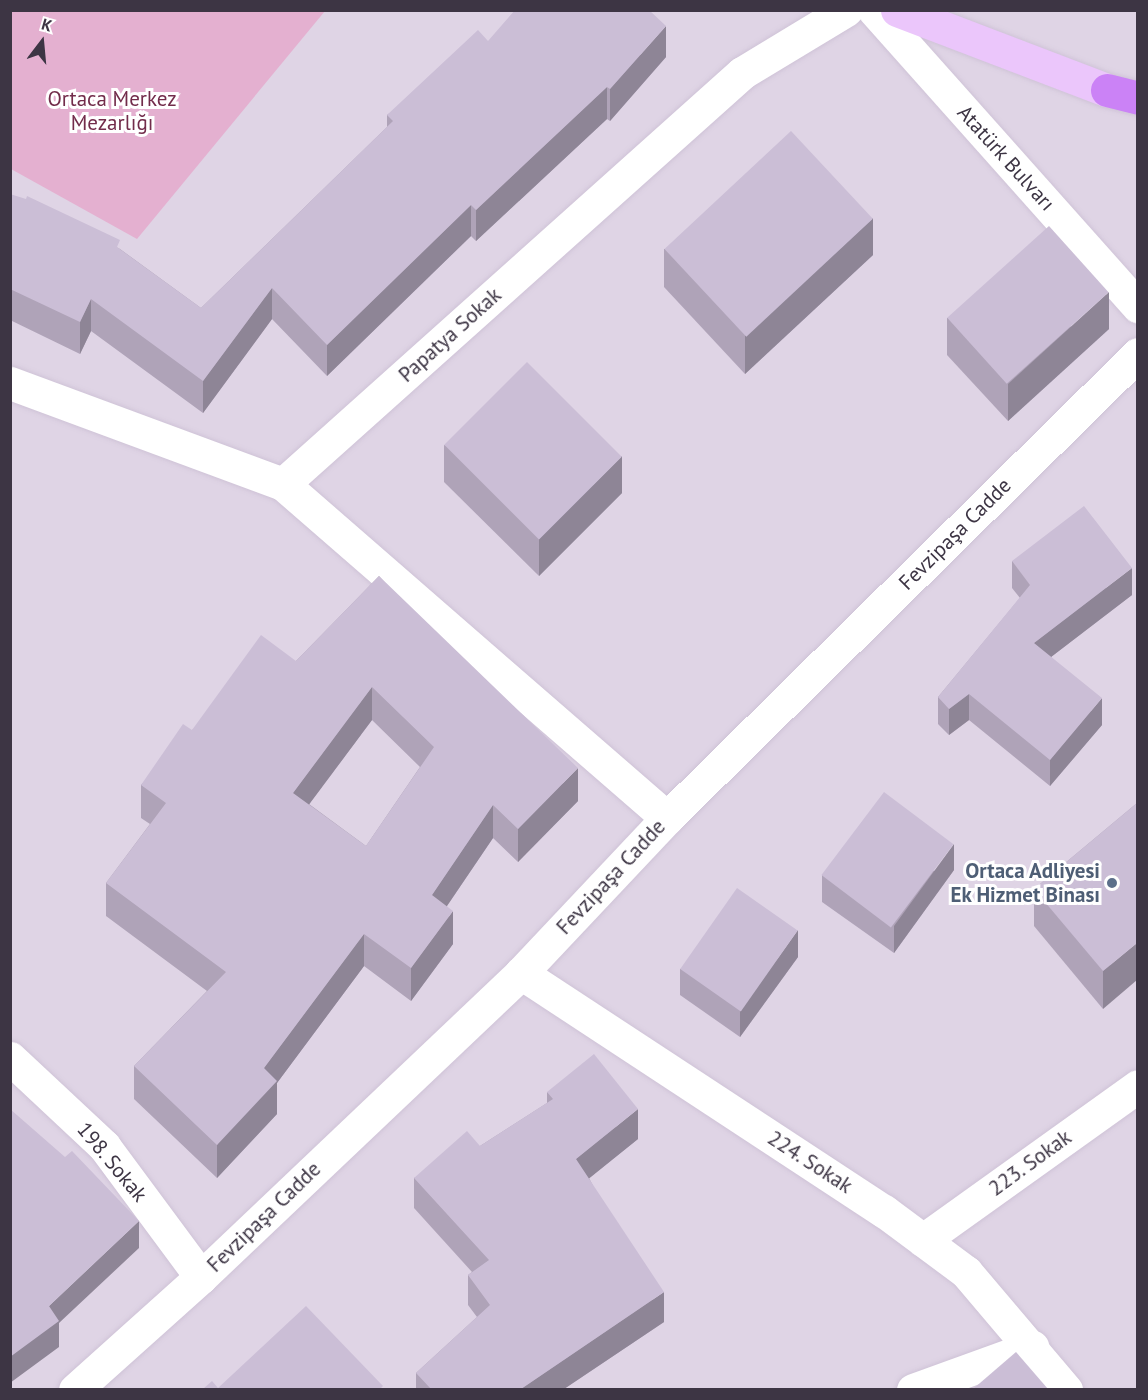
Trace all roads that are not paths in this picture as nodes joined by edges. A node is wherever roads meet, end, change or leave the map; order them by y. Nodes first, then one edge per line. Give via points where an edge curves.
1 (846, 10) edge
2 (874, 10) edge
3 (897, 10) edge
4 (1127, 92) edge
5 (1137, 306) edge
6 (1137, 354) edge
7 (10, 383) edge
8 (283, 484) junction
9 (667, 818) junction
10 (521, 973) junction
11 (10, 1058) edge
12 (1137, 1086) edge
13 (922, 1240) junction
14 (201, 1276) junction
15 (1032, 1347) junction
16 (75, 1389) edge
17 (913, 1389) edge
18 (1066, 1389) edge

1 - 8 street, Papatya Sokak via 742,73
2 - 5 street, Atatürk Bulvarı
3 - 4 main road
6 - 9 street, Fevzipaşa Cadde
7 - 8 street
8 - 9 street
9 - 10 street, Fevzipaşa Cadde
10 - 13 street, 224. Sokak
10 - 14 street, Fevzipaşa Cadde
11 - 14 street, 198. Sokak via 104,1146
12 - 13 street, 223. Sokak
13 - 15 street, 224. Sokak via 966,1272
14 - 16 street, Fevzipaşa Cadde
15 - 17 street
15 - 18 street, 224. Sokak

